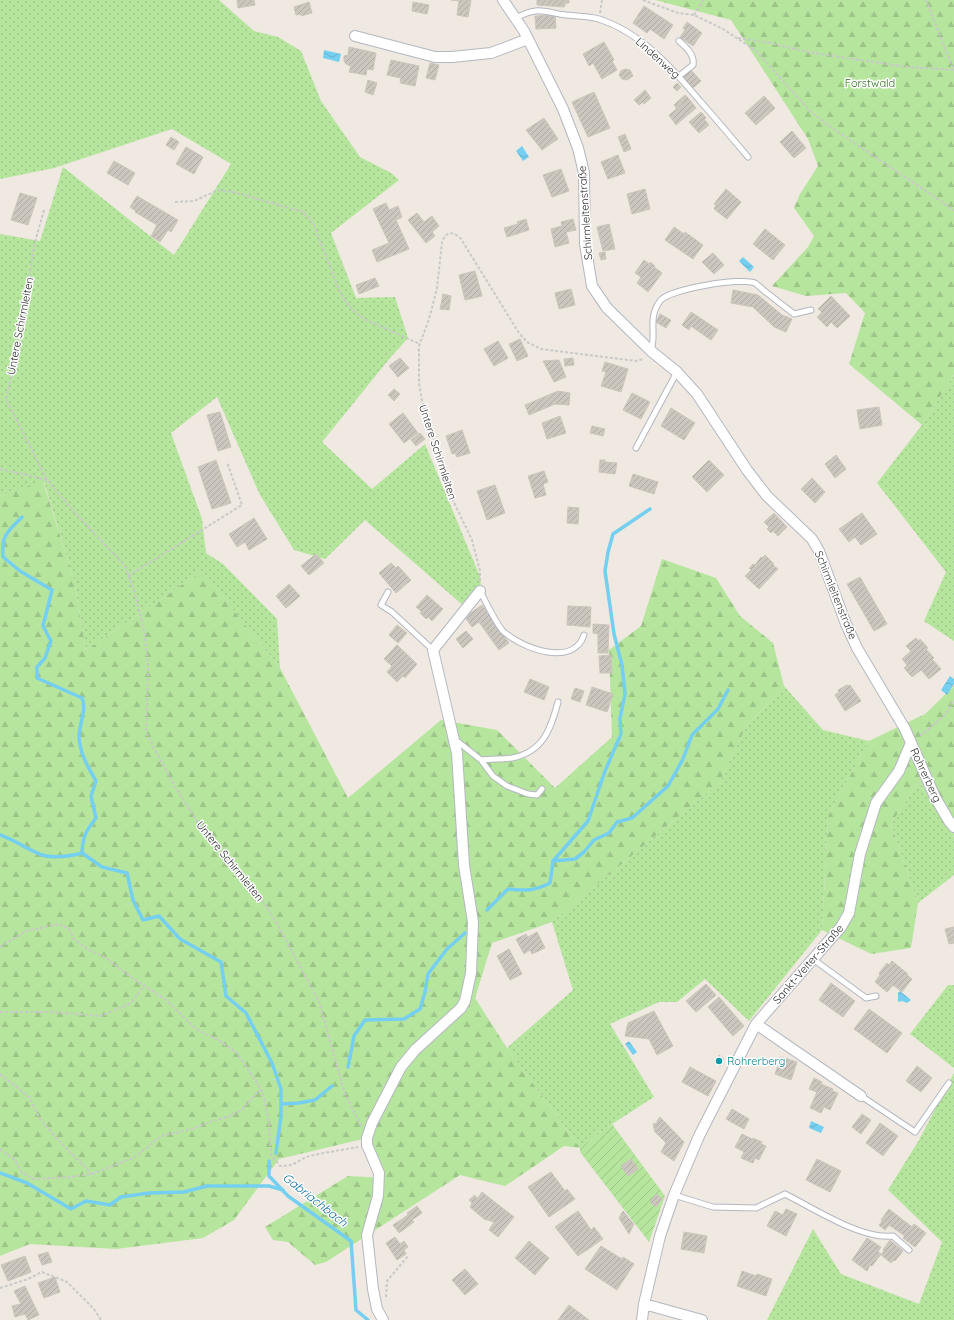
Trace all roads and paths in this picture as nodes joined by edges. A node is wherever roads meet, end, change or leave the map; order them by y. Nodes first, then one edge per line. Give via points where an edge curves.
1 (503, 0) edge
2 (602, 0) edge
3 (643, 0) edge
4 (703, 0) edge
5 (926, 0) edge
6 (694, 15) junction
7 (516, 18) junction
8 (598, 19) junction
9 (355, 36) dead end
10 (737, 38) junction
11 (528, 39) junction
12 (679, 41) dead end
13 (954, 70) edge
14 (679, 76) junction
15 (748, 157) dead end
16 (175, 202) dead end
17 (44, 210) dead end
18 (954, 210) edge
19 (811, 310) dead end
20 (420, 344) junction
21 (651, 351) junction
22 (677, 372) junction
23 (636, 448) dead end
24 (226, 462) dead end
25 (0, 469) edge
26 (48, 480) junction
27 (128, 576) junction
28 (480, 591) junction
29 (388, 592) dead end
30 (584, 636) dead end
31 (433, 650) junction
32 (954, 700) edge
33 (558, 702) dead end
34 (911, 743) junction
35 (454, 744) junction
36 (481, 760) junction
37 (542, 789) dead end
38 (954, 826) edge
39 (0, 947) edge
40 (813, 960) junction
41 (144, 986) junction
42 (876, 996) dead end
43 (0, 1012) edge
44 (756, 1024) junction
45 (0, 1074) edge
46 (949, 1083) dead end
47 (260, 1089) junction
48 (862, 1096) joint
49 (367, 1141) junction
50 (0, 1149) edge
51 (92, 1174) junction
52 (674, 1195) junction
53 (909, 1250) dead end
54 (409, 1255) dead end
55 (0, 1288) edge
56 (386, 1303) dead end
57 (644, 1304) junction
58 (101, 1320) edge
59 (383, 1320) edge
60 (642, 1320) edge
61 (702, 1320) edge

1 - 7 street, Schirmleitenstraße
2 - 8 path
3 - 6 path via 678,13
4 - 6 path
5 - 13 path
6 - 10 path
7 - 8 lane, Lindenweg via 528,11 540,9
7 - 11 street, Schirmleitenstraße
8 - 14 lane, Lindenweg via 646,44
9 - 11 street via 434,57 491,53
10 - 13 path via 833,56 908,67
10 - 18 path via 754,50 811,112
11 - 21 street, Schirmleitenstraße via 563,108 578,148 584,174 585,244 592,286 607,308
12 - 14 lane via 688,48 694,61 693,65
14 - 15 lane, Lindenweg
16 - 20 path via 194,201 212,192 224,190 302,212 314,225 345,302 364,319
17 - 26 path, Untere Schirmleiten via 34,246 22,329 6,399
19 - 21 lane via 794,314 754,283 733,282 694,287 661,300 654,312 654,343
20 - 21 path, Untere Schirmleiten via 433,304 442,242 445,236 451,234 457,235 470,252 527,342 541,349 636,361 646,358
20 - 28 path, Untere Schirmleiten via 418,363 422,401 450,494 472,540 480,571
21 - 22 street, Schirmleitenstraße
22 - 23 lane
22 - 34 street, Schirmleitenstraße via 697,394 767,496 812,539 857,648
24 - 27 path via 242,506
25 - 26 path
26 - 27 path, Untere Schirmleiten via 125,566
27 - 49 path, Untere Schirmleiten via 145,636 148,667 146,733 174,786 205,834 262,900 278,925 319,1002 345,1094
28 - 30 lane via 502,630 522,644 561,654 571,651 582,642
28 - 31 street
29 - 31 lane via 381,605
31 - 35 street
32 - 34 path via 945,715
33 - 36 lane via 546,737 532,750 513,757
34 - 38 street, Rohrerberg via 935,798
34 - 40 street, Sankt-Veiter-Straße via 899,770 876,803 871,816 860,854 849,913 841,927
35 - 36 lane via 457,742
35 - 49 street via 457,753 464,864 473,922 470,980 461,1008 414,1050 401,1067 372,1123
36 - 37 lane via 493,776 507,786 537,795
39 - 41 path via 26,931 59,924 69,929 74,939 87,949 106,958
40 - 42 lane via 866,998
40 - 44 street, Sankt-Veiter-Straße
41 - 43 path via 131,1003 101,1016
41 - 47 path via 165,999 196,1029 237,1053
44 - 48 street
44 - 52 street, Sankt-Veiter-Straße via 698,1136
45 - 51 path via 29,1097 40,1118
46 - 48 lane via 916,1132
47 - 49 path via 267,1109 271,1155 280,1166 292,1165 306,1157
47 - 51 path via 240,1110 230,1116 161,1136 135,1157
49 - 59 street via 379,1173 378,1196 367,1235 377,1309
50 - 51 path via 15,1160 21,1172 34,1179
52 - 53 lane via 713,1207 756,1208 785,1194 851,1228 884,1237 893,1236
52 - 57 street, Sankt-Veiter-Straße via 660,1236
54 - 56 path via 387,1281
55 - 58 path via 42,1272 67,1282 94,1309
57 - 60 street, Sankt-Veiter-Straße
57 - 61 street

